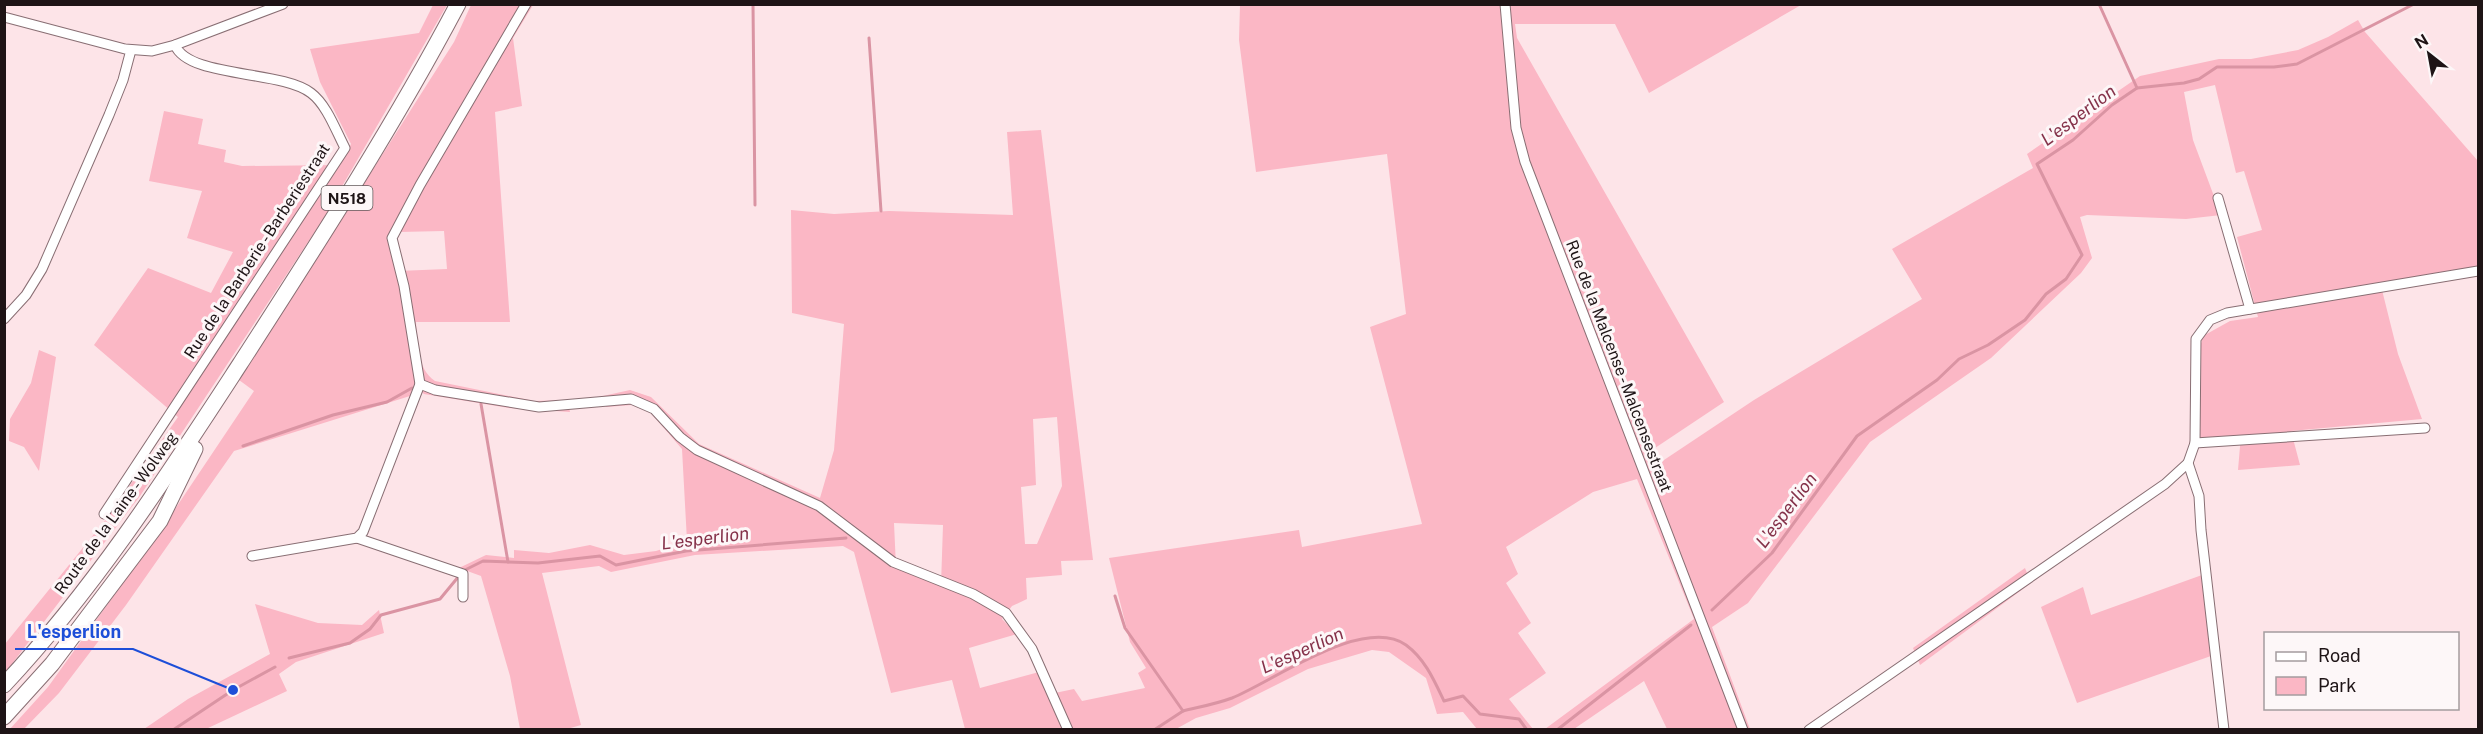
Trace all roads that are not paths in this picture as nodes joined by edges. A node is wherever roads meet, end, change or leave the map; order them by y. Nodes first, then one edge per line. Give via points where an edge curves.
1 (283, 4) edge
2 (458, 4) edge
3 (526, 4) edge
4 (1505, 4) edge
5 (4, 17) edge
6 (175, 45) junction
7 (131, 50) junction
8 (2218, 198) dead end
9 (2478, 271) edge
10 (2250, 309) junction
11 (4, 319) edge
12 (420, 384) junction
13 (226, 385) junction
14 (2425, 428) dead end
15 (2195, 444) junction
16 (2188, 463) junction
17 (104, 514) dead end
18 (357, 538) junction
19 (252, 556) dead end
20 (463, 597) dead end
21 (4, 685) edge
22 (4, 717) edge
23 (1068, 729) edge
24 (1743, 729) edge
25 (1809, 729) edge
26 (2224, 729) edge

1 - 6 street
2 - 13 highway, Route de la Laine - Wolweg / N518 via 331,225
3 - 12 street via 392,237
4 - 24 street, Rue de la Malcense - Malcensestraat via 1516,128 1525,162
5 - 7 street
6 - 7 street via 152,51
6 - 17 street, Rue de la Barberie - Barberiestraat via 180,56 194,63 266,78 310,93 345,148
7 - 11 street via 109,115 42,268 30,290
8 - 10 street
9 - 10 street
10 - 15 street via 2210,320 2196,339
12 - 18 street via 363,532
12 - 23 street via 435,390 539,407 613,399 646,403 697,450 819,507 893,562 974,594 1006,613 1032,649
13 - 21 highway, Route de la Laine - Wolweg / N518 via 77,601
13 - 22 highway, Route de la Laine - Wolweg / N518 via 159,520 52,664
14 - 15 street
15 - 16 street
16 - 25 street via 2165,484
16 - 26 street via 2199,496
18 - 19 street
18 - 20 street via 463,574

